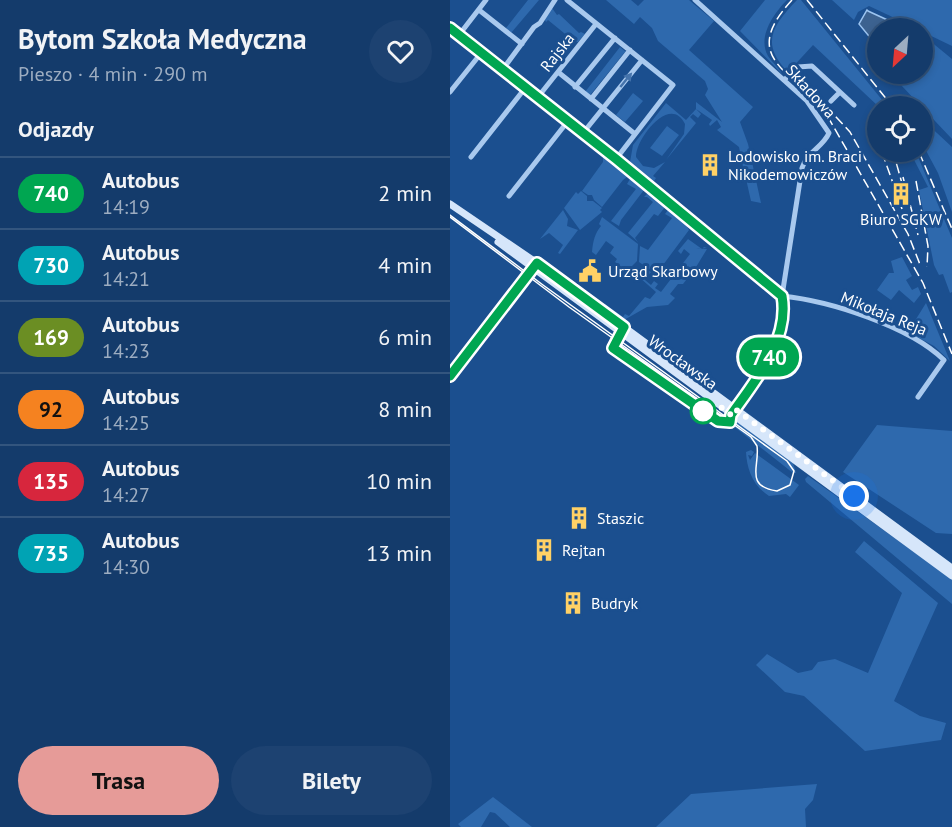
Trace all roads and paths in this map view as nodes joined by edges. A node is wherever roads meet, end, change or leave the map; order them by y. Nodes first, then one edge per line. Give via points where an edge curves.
1 (486, 0) edge
2 (555, 0) edge
3 (567, 0) edge
4 (695, 0) edge
5 (479, 10) junction
6 (596, 24) junction
7 (450, 28) edge
8 (459, 35) junction
9 (615, 38) junction
10 (522, 44) junction
11 (630, 50) junction
12 (482, 52) junction
13 (642, 60) junction
14 (503, 69) junction
15 (558, 72) junction
16 (784, 80) junction
17 (526, 87) junction
18 (575, 87) junction
19 (450, 92) edge
20 (840, 92) junction
21 (538, 97) junction
22 (591, 99) junction
23 (831, 101) dead end
24 (854, 105) dead end
25 (603, 108) junction
26 (568, 121) junction
27 (583, 133) junction
28 (635, 134) junction
29 (471, 157) dead end
30 (616, 159) junction
31 (509, 196) dead end
32 (450, 204) edge
33 (535, 266) junction
34 (782, 296) junction
35 (450, 376) edge
36 (918, 397) dead end
37 (733, 412) junction
38 (952, 568) edge
39 (952, 576) edge

1 - 5 street
2 - 10 street
3 - 6 street
4 - 16 street, Składowa
5 - 8 street
5 - 10 street
6 - 9 street
6 - 15 street, Rajska
7 - 8 street
8 - 12 street
9 - 11 street
9 - 18 street
10 - 14 street
11 - 13 street
11 - 22 street
12 - 14 street
12 - 19 street
25 -> 13 street
13 - 28 street via 673,85
14 - 17 street
15 - 18 street
15 - 21 street, Rajska
16 - 20 street via 798,67 812,66
16 - 34 street, Składowa via 814,110 829,133 809,153 802,168
17 - 21 street
17 - 29 street
18 - 22 street
20 - 23 street
20 - 24 street
21 - 26 street
22 - 25 street
25 - 27 street
25 - 28 street
26 - 27 street
26 - 31 street
27 - 30 street
28 - 30 street
30 - 34 street
32 - 33 main road, Wrocławska
33 - 35 main road
33 - 37 main road, Wrocławska
34 - 36 street, Mikołaja Reja via 846,309 932,348 944,360
34 - 37 street via 782,327 776,344
37 - 38 main road, Wrocławska
37 - 39 main road, Wrocławska

